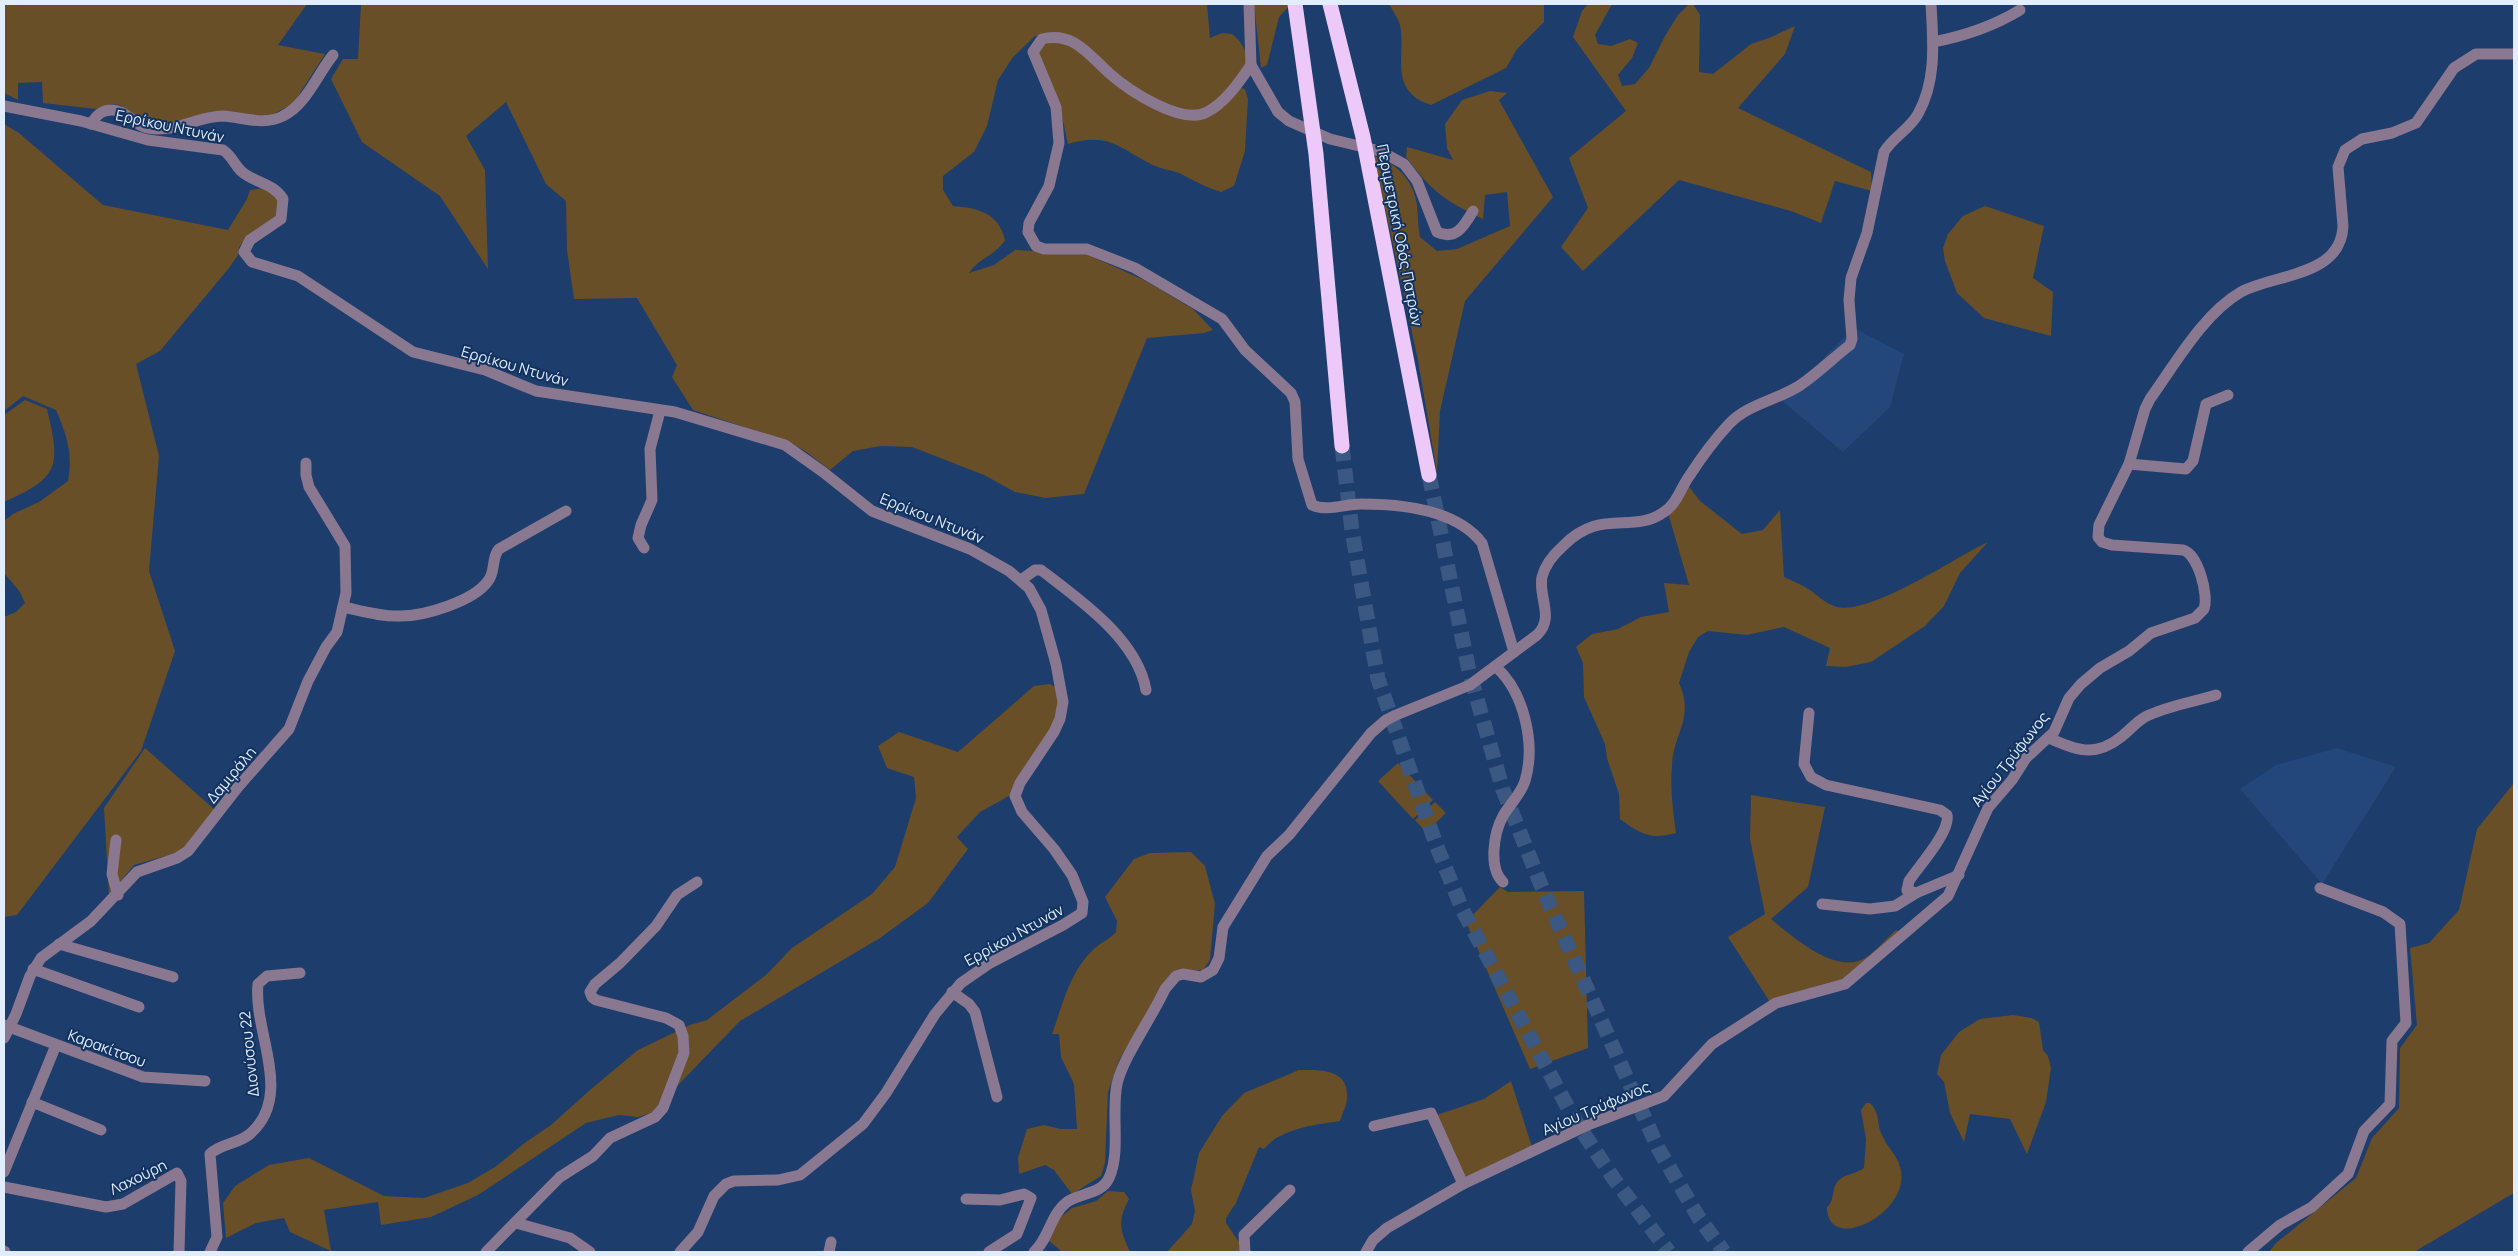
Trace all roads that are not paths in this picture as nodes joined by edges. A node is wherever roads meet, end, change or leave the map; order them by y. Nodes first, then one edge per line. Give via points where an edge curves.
1 (1249, 4) edge
2 (1295, 4) edge
3 (1330, 4) edge
4 (1931, 4) edge
5 (2020, 10) dead end
6 (1933, 42) junction
7 (2514, 54) edge
8 (333, 55) dead end
9 (1251, 65) junction
10 (4, 106) edge
11 (91, 124) junction
12 (1473, 211) dead end
13 (2228, 395) dead end
14 (660, 411) junction
15 (1342, 446) tunnel mouth
16 (306, 463) dead end
17 (2129, 464) junction
18 (1429, 475) tunnel mouth
19 (566, 511) dead end
20 (644, 548) dead end
21 (1021, 580) junction
22 (343, 607) junction
23 (1514, 652) junction
24 (1496, 667) junction
25 (1146, 690) dead end
26 (2216, 695) dead end
27 (1809, 713) dead end
28 (2049, 738) junction
29 (116, 840) dead end
30 (1959, 875) junction
31 (697, 882) dead end
32 (1503, 882) dead end
33 (2320, 888) dead end
34 (1916, 893) junction
35 (118, 894) junction
36 (1822, 904) dead end
37 (59, 944) junction
38 (33, 969) junction
39 (300, 974) dead end
40 (173, 977) dead end
41 (952, 992) junction
42 (140, 1007) dead end
43 (6, 1030) edge
44 (56, 1045) junction
45 (205, 1081) dead end
46 (997, 1097) dead end
47 (32, 1102) junction
48 (1374, 1126) dead end
49 (102, 1130) dead end
50 (4, 1172) edge
51 (1463, 1184) junction
52 (4, 1187) edge
53 (1290, 1190) dead end
54 (966, 1199) dead end
55 (516, 1223) junction
56 (179, 1252) edge
57 (210, 1252) edge
58 (486, 1252) edge
59 (590, 1252) edge
60 (680, 1252) edge
61 (989, 1252) edge
62 (1034, 1252) edge
63 (1245, 1252) edge
64 (1366, 1252) edge
65 (2248, 1252) edge

1 - 9 street
2 - 15 highway via 1316,154
3 - 18 highway, Περιμετρική Οδός Πατρών via 1363,137
4 - 6 street
5 - 6 street via 1994,25
6 - 23 street via 1931,82 1918,116 1884,152 1867,233 1851,278 1850,345 1799,386 1736,418 1689,475 1664,513 1645,520 1598,524 1570,538 1553,556 1543,575 1546,615 1542,631
7 - 17 street, Αγίου Τρύφωνος via 2476,54 2454,68 2416,123 2392,133 2362,139 2345,150 2338,167 2343,235 2338,245 2309,270 2241,292 2212,316 2147,404
8 - 11 street via 302,100 282,117 255,120 212,117 164,129 144,127 129,116 111,110 96,115
9 - 12 street via 1270,103 1289,121 1330,139 1380,152 1404,164 1417,181 1438,232 1445,236 1455,235
9 - 23 street via 1221,102 1207,112 1193,116 1144,98 1109,74 1071,40 1052,36 1042,39 1033,52 1056,107 1059,143 1049,186 1028,232 1036,246 1044,249 1087,250 1135,268 1222,319 1245,350 1292,393 1298,459 1312,505 1319,509 1361,504 1428,511 1474,532 1482,543
10 - 11 street, Ερρίκου Ντυνάν
11 - 14 street, Ερρίκου Ντυνάν via 148,140 208,147 227,153 244,173 272,187 284,203 282,219 246,246 244,252 248,260 298,276 413,352 486,370 536,390
13 - 17 street via 2206,404 2193,461 2186,469
14 - 20 street via 650,449 652,500 638,538
14 - 21 street, Ερρίκου Ντυνάν via 707,420 785,445 872,511 970,549
16 - 22 street, Δαμιράλη via 309,487 345,546 347,580
17 - 28 street, Αγίου Τρύφωνος via 2099,525 2099,539 2112,545 2190,552 2196,562 2205,606 2198,616 2151,633 2089,676 2072,693 2060,722
19 - 22 street via 499,548 488,582 456,604 402,616
21 - 25 street via 1035,570 1041,570 1074,594 1124,643 1143,674
21 - 41 street, Ερρίκου Ντυνάν via 1036,598 1044,617 1063,702 1057,726 1015,796 1022,812 1072,875 1084,910 1071,921 990,963
22 - 35 street, Δαμιράλη via 337,632 308,682 283,737 238,787 188,851 140,870
23 - 24 street
24 - 32 street via 1519,701 1526,722 1528,745 1525,781 1502,817 1497,833 1494,861
24 - 62 street via 1465,688 1410,709 1380,725 1289,835 1267,856 1223,927 1219,958 1213,970 1201,977 1182,974 1170,982 1121,1071 1116,1088 1114,1157 1109,1179 1097,1189 1067,1202 1056,1214
26 - 28 street via 2149,715 2118,739 2096,749 2083,751
27 - 34 street via 1803,759 1808,773 1815,780 1946,813 1948,820 1944,831 1909,881 1907,890
28 - 30 street, Αγίου Τρύφωνος via 2026,758 1988,808
29 - 35 street via 112,874
30 - 34 street
30 - 51 street, Αγίου Τρύφωνος via 1948,896 1845,984 1776,1003 1712,1044 1664,1096 1590,1124
31 - 55 street via 677,895 656,926 591,990 596,1000 666,1018 679,1025 684,1052 663,1108 652,1119 607,1140 593,1156 557,1180
33 - 65 street via 2383,912 2400,924 2406,1023 2392,1041 2390,1104 2364,1131 2348,1174 2312,1207 2280,1225
34 - 36 street via 1895,906 1870,909
35 - 37 street, Δαμιράλη via 91,922
37 - 38 street, Δαμιράλη
37 - 40 street
38 - 42 street
38 - 43 street, Δαμιράλη
39 - 57 street, Διονύσου 22 via 267,976 258,984 271,1100 252,1133 210,1154 217,1237
41 - 46 street via 975,1012
41 - 60 street, Ερρίκου Ντυνάν via 863,1124 800,1176 726,1184 714,1196 698,1232
43 - 44 street, Καρακίτσου
44 - 45 street, Καρακίτσου via 143,1077
44 - 47 street
47 - 49 street
47 - 50 street
48 - 51 street via 1431,1113
51 - 64 street, Αγίου Τρύφωνος via 1388,1228 1373,1240
52 - 56 street, Λαχούρη via 106,1208 123,1204 177,1173 181,1181
53 - 63 street via 1244,1235
54 - 61 street via 1000,1200 1024,1194 1031,1198 1017,1234
55 - 58 street
55 - 59 street via 570,1238

